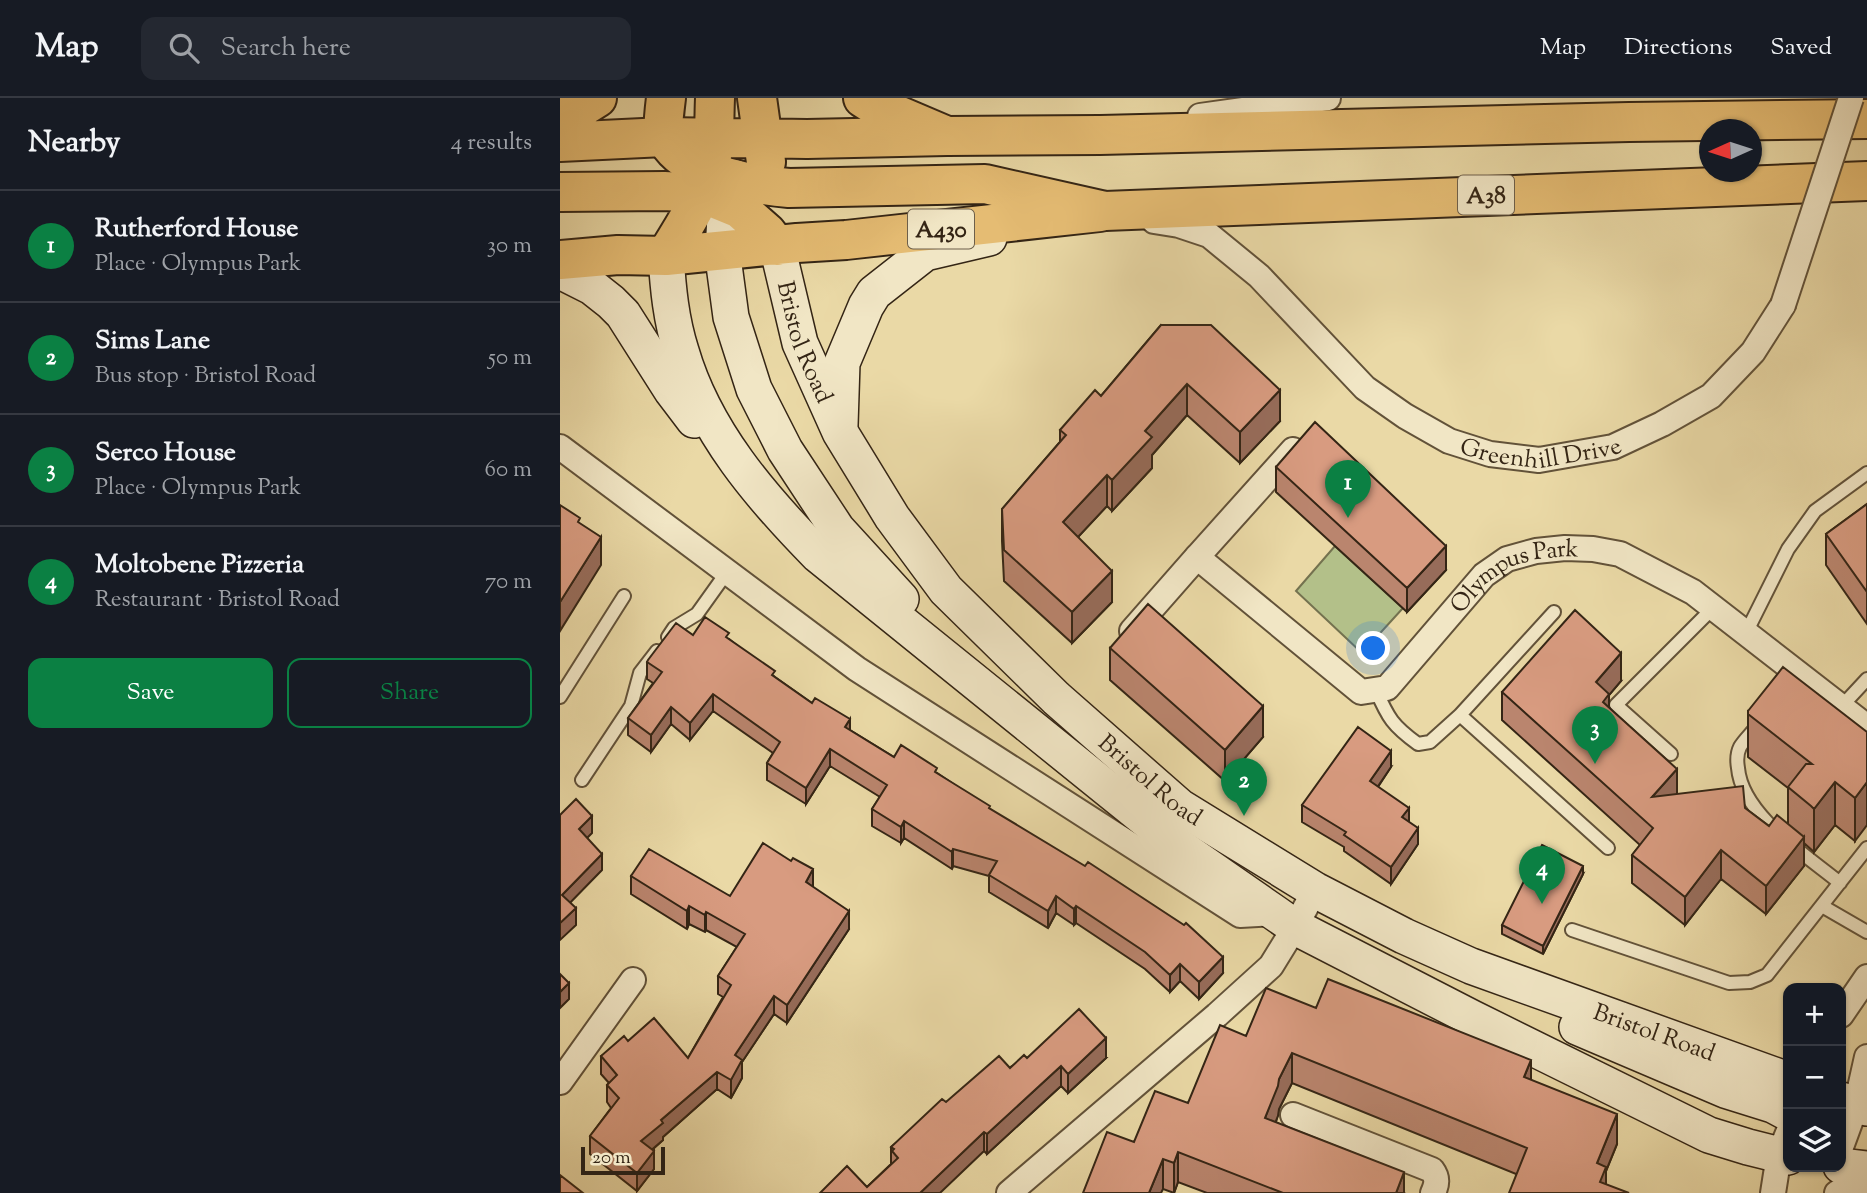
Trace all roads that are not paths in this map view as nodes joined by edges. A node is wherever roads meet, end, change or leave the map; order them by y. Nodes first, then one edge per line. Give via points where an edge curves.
1 (597, 98) edge
2 (666, 98) edge
3 (715, 98) edge
4 (757, 98) edge
5 (863, 98) edge
6 (1328, 98) edge
7 (1851, 98) edge
8 (560, 117) edge
9 (1867, 120) edge
10 (1100, 135) junction
11 (947, 136) junction
12 (664, 137) junction
13 (764, 138) junction
14 (560, 142) edge
15 (717, 180) junction
16 (1867, 181) edge
17 (560, 192) edge
18 (1105, 211) junction
19 (777, 246) junction
20 (723, 250) junction
21 (666, 256) junction
22 (560, 260) edge
23 (560, 271) edge
24 (840, 432) junction
25 (560, 447) edge
26 (1293, 450) edge
27 (1867, 473) edge
28 (797, 533) junction
29 (1197, 557) junction
30 (727, 572) junction
31 (624, 596) dead end
32 (1713, 608) junction
33 (1554, 612) dead end
34 (1746, 633) junction
35 (1119, 646) edge
36 (972, 677) junction
37 (1867, 679) edge
38 (1376, 690) junction
39 (560, 697) edge
40 (1841, 707) junction
41 (1460, 715) junction
42 (1766, 716) edge
43 (1867, 727) edge
44 (1671, 754) dead end
45 (582, 780) dead end
46 (1608, 848) dead end
47 (1867, 848) edge
48 (1840, 883) junction
49 (1315, 890) junction
50 (1822, 905) junction
51 (1285, 920) junction
52 (1572, 930) dead end
53 (1867, 932) edge
54 (1471, 967) junction
55 (1867, 977) edge
56 (633, 981) dead end
57 (1846, 1008) edge
58 (1867, 1057) edge
59 (1783, 1078) edge
60 (560, 1082) edge
61 (1855, 1105) edge
62 (1783, 1110) edge
63 (1293, 1115) dead end
64 (1846, 1132) edge
65 (1783, 1148) edge
66 (1783, 1156) edge
67 (1846, 1167) edge
68 (1867, 1169) edge
69 (1832, 1172) edge
70 (1867, 1182) edge
71 (1009, 1193) edge
72 (1433, 1193) edge
73 (1773, 1193) edge
74 (1826, 1193) edge
75 (1837, 1193) edge

1 - 8 main road
2 - 12 main road
3 - 15 main road
4 - 13 main road
5 - 11 main road
6 - 10 street via 1140,123
7 - 18 street, Greenhill Drive, bridge via 1783,305 1753,352 1711,396 1662,424 1613,447 1539,460 1490,454 1449,441 1405,416 1365,388 1259,276 1209,234
9 - 10 main road
10 - 11 main road
11 - 13 main road
12 - 14 main road
12 - 15 main road, A38 via 676,152
13 - 15 main road
13 - 15 main road
15 - 17 main road
15 - 18 main road, A38 via 789,188 985,184
15 - 19 main road
15 - 20 main road
15 - 21 main road
16 - 18 main road, A38
18 - 19 main road, A430
18 - 24 main road via 925,253 874,293 842,363
19 - 20 main road, A430
19 - 24 main road, Bristol Road via 800,343
20 - 21 main road, A430
20 - 36 main road via 738,343 754,389 785,450 838,529
21 - 22 main road, A430
21 - 28 main road, Bristol Road via 681,352 704,408 737,463
23 - 28 main road via 592,287 623,314 672,391 734,474
24 - 49 main road, Bristol Road via 892,517 946,590 1056,698 1180,807
25 - 30 street
26 - 29 street
27 - 34 lane via 1815,511 1788,550
28 - 36 main road, Bristol Road via 818,555
29 - 35 street
29 - 38 street via 1361,692
30 - 45 lane via 697,614 674,628 640,673 631,706
30 - 51 street via 857,669 1240,915
31 - 39 lane
32 - 34 street, Olympus Park
32 - 38 street, Olympus Park via 1693,592 1620,554 1592,549 1536,551 1507,559 1484,575 1387,688
32 - 44 lane via 1616,705
33 - 41 lane
34 - 40 street, Olympus Park via 1796,680
36 - 51 main road, Bristol Road via 1177,845
37 - 40 lane
38 - 41 lane via 1389,719 1418,744 1430,742
40 - 43 street, Olympus Park
41 - 46 lane
42 - 48 lane via 1740,747 1738,775 1743,789 1782,835
47 - 48 lane
48 - 50 lane
49 - 51 street
49 - 54 main road, Bristol Road
50 - 52 lane via 1767,975 1750,982 1729,983
50 - 53 lane
51 - 65 main road, Bristol Road via 1709,1135 1748,1147
51 - 71 street via 1271,966
54 - 59 main road, Bristol Road
54 - 62 main road via 1556,1019
55 - 57 street
56 - 60 street
58 - 61 street
61 - 64 street
63 - 72 street via 1432,1170 1437,1184
66 - 73 street
67 - 68 main road
69 - 74 street
70 - 75 street

